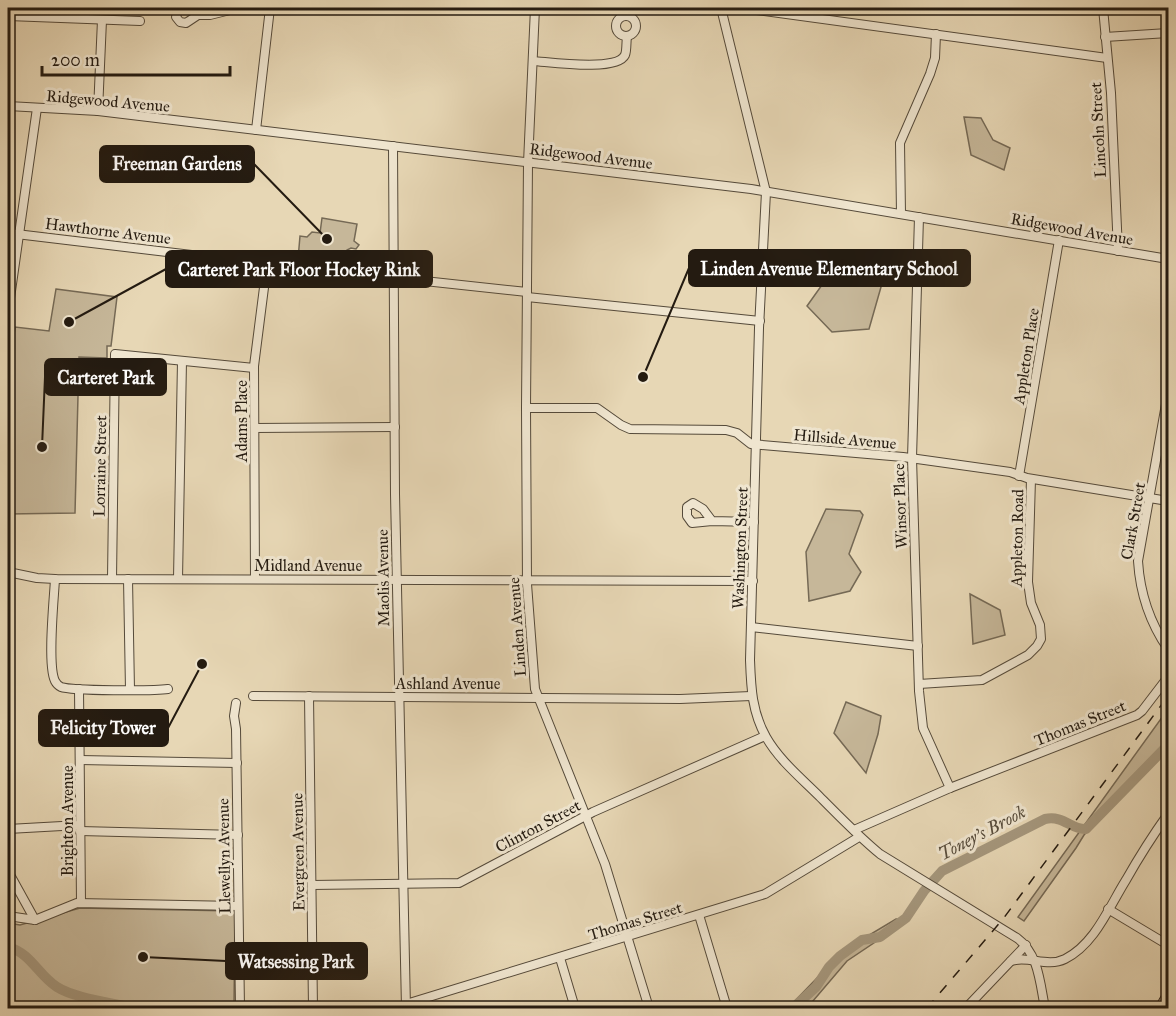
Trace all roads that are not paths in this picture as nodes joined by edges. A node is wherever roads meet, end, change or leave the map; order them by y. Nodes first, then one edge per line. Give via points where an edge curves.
1 (178, 8) edge
2 (193, 8) edge
3 (238, 8) edge
4 (270, 8) edge
5 (535, 8) edge
6 (721, 8) edge
7 (742, 8) edge
8 (1103, 8) edge
9 (198, 15) junction
10 (8, 16) edge
11 (102, 20) junction
12 (140, 21) dead end
13 (1168, 33) edge
14 (936, 34) junction
15 (627, 36) dead end
16 (1105, 37) junction
17 (1107, 58) junction
18 (533, 61) junction
19 (8, 106) edge
20 (37, 108) junction
21 (98, 111) junction
22 (256, 130) junction
23 (393, 146) junction
24 (528, 162) junction
25 (766, 192) junction
26 (901, 214) junction
27 (918, 217) junction
28 (8, 233) edge
29 (19, 234) junction
30 (1059, 240) junction
31 (1118, 251) junction
32 (1168, 259) edge
33 (267, 264) junction
34 (394, 278) junction
35 (527, 295) junction
36 (8, 312) edge
37 (760, 321) junction
38 (182, 361) junction
39 (254, 368) junction
40 (1168, 393) edge
41 (526, 408) junction
42 (395, 427) junction
43 (255, 428) junction
44 (756, 445) junction
45 (912, 458) junction
46 (1019, 476) junction
47 (1031, 479) junction
48 (1150, 499) junction
49 (1168, 501) edge
50 (712, 521) dead end
51 (754, 522) junction
52 (8, 572) edge
53 (55, 579) junction
54 (112, 579) junction
55 (129, 579) junction
56 (178, 579) junction
57 (255, 579) junction
58 (396, 579) junction
59 (527, 581) junction
60 (753, 581) junction
61 (751, 627) junction
62 (918, 646) junction
63 (1168, 649) edge
64 (1168, 677) edge
65 (919, 684) junction
66 (79, 689) junction
67 (168, 689) dead end
68 (130, 690) junction
69 (253, 696) dead end
70 (309, 696) junction
71 (399, 696) junction
72 (539, 696) junction
73 (751, 696) junction
74 (236, 703) dead end
75 (765, 736) junction
76 (80, 760) junction
77 (237, 763) junction
78 (950, 788) junction
79 (1168, 814) edge
80 (586, 816) junction
81 (80, 828) junction
82 (8, 829) edge
83 (857, 834) junction
84 (238, 835) junction
85 (8, 866) edge
86 (402, 884) junction
87 (312, 885) junction
88 (81, 902) junction
89 (238, 906) junction
90 (1108, 909) junction
91 (699, 915) junction
92 (8, 916) edge
93 (35, 920) junction
94 (628, 937) junction
95 (1026, 945) junction
96 (1168, 945) edge
97 (560, 958) junction
98 (1011, 961) junction
99 (1035, 961) junction
100 (1168, 994) edge
101 (406, 1006) edge
102 (240, 1008) edge
103 (313, 1008) edge
104 (574, 1008) edge
105 (649, 1008) edge
106 (727, 1008) edge
107 (966, 1008) edge
108 (1045, 1008) edge
109 (1160, 1008) edge

1 - 9 street via 180,22 189,22
2 - 9 street
3 - 9 street
4 - 22 street
5 - 18 street, Linden Avenue
6 - 25 street, Washington Street
7 - 14 street
8 - 16 street, Lincoln Street
10 - 11 street
11 - 12 street
11 - 21 street
13 - 16 street
14 - 17 street
14 - 26 street via 930,74 900,143
15 - 18 street via 624,56 606,65
16 - 17 street, Lincoln Street
17 - 31 street, Lincoln Street
18 - 24 street, Linden Avenue
19 - 20 street, Ridgewood Avenue
20 - 21 street, Ridgewood Avenue
20 - 29 street
21 - 22 street, Ridgewood Avenue
22 - 23 street, Ridgewood Avenue
23 - 24 street, Ridgewood Avenue
23 - 34 street, Maolis Avenue
24 - 25 street, Ridgewood Avenue
24 - 35 street, Linden Avenue
25 - 26 street, Ridgewood Avenue
25 - 37 street, Washington Street
26 - 27 street, Ridgewood Avenue
27 - 30 street, Ridgewood Avenue
27 - 45 street, Winsor Place
28 - 29 street, Hawthorne Avenue
29 - 33 street, Hawthorne Avenue
29 - 36 street
30 - 31 street, Ridgewood Avenue
30 - 46 street, Appleton Place
31 - 32 street, Ridgewood Avenue
33 - 34 street, Hawthorne Avenue
33 - 39 street, Adams Place
34 - 35 street, Hawthorne Avenue
34 - 42 street, Maolis Avenue
35 - 37 street, Hawthorne Avenue
35 - 41 street, Linden Avenue
37 - 44 street, Washington Street
38 - 39 street
38 - 54 street, Lorraine Street via 115,354
38 - 56 street
39 - 43 street, Adams Place
40 - 48 street, Clark Street
41 - 44 street, Hillside Avenue via 597,408 630,429 726,430
41 - 59 street, Linden Avenue
42 - 43 street
42 - 58 street, Maolis Avenue
43 - 57 street, Adams Place
44 - 45 street, Hillside Avenue
44 - 51 street, Washington Street
45 - 46 street, Hillside Avenue
45 - 62 street, Winsor Place
46 - 47 street, Hillside Avenue
47 - 48 street, Hillside Avenue
47 - 65 street, Appleton Road via 1028,582 1041,639 1028,655 981,680
48 - 49 street, Hillside Avenue
48 - 63 street, Clark Street via 1138,561 1139,578 1149,616
50 - 51 street
51 - 60 street, Washington Street
52 - 53 street, Midland Avenue
53 - 54 street, Midland Avenue
53 - 66 street via 53,675 60,686
54 - 55 street, Midland Avenue
55 - 56 street, Midland Avenue
55 - 68 street
56 - 57 street, Midland Avenue
57 - 58 street, Midland Avenue
58 - 59 street, Midland Avenue
58 - 71 street, Maolis Avenue
59 - 60 street, Midland Avenue
59 - 72 street, Linden Avenue via 535,689
60 - 61 street, Washington Street
61 - 62 street
61 - 73 street, Washington Street
62 - 65 street, Winsor Place
64 - 78 street, Thomas Street via 1137,715
65 - 78 street, Winsor Place via 923,728
66 - 68 street
66 - 76 street, Brighton Avenue
67 - 68 street
69 - 70 street, Ashland Avenue
70 - 71 street, Ashland Avenue
70 - 87 street, Evergreen Avenue
71 - 72 street, Ashland Avenue
71 - 86 street, Maolis Avenue
72 - 73 street, Ashland Avenue
72 - 80 street, Linden Avenue
73 - 75 street, Washington Street
74 - 77 street, Llewellyn Avenue
75 - 80 street, Clinton Street
75 - 83 street, Washington Street
76 - 77 street
76 - 81 street, Brighton Avenue
77 - 84 street, Llewellyn Avenue
78 - 83 street, Thomas Street
79 - 90 street
80 - 86 street, Clinton Street via 459,883
80 - 94 street, Linden Avenue
81 - 82 street
81 - 84 street
81 - 88 street, Brighton Avenue
83 - 91 street, Thomas Street via 765,894
83 - 95 street, Washington Street via 880,854
84 - 89 street, Llewellyn Avenue
85 - 93 street
86 - 87 street, Clinton Street
86 - 101 street, Maolis Avenue
87 - 103 street, Evergreen Avenue
88 - 89 street
88 - 93 street
89 - 102 street, Llewellyn Avenue
90 - 96 street
90 - 99 street via 1089,939 1066,959
91 - 94 street, Thomas Street
91 - 106 street
92 - 93 street
94 - 97 street, Thomas Street
94 - 105 street, Linden Avenue
95 - 98 street
95 - 99 street, Washington Street
97 - 101 street, Thomas Street
97 - 104 street
98 - 99 street
98 - 107 street
99 - 108 street, Washington Street
100 - 109 main road

